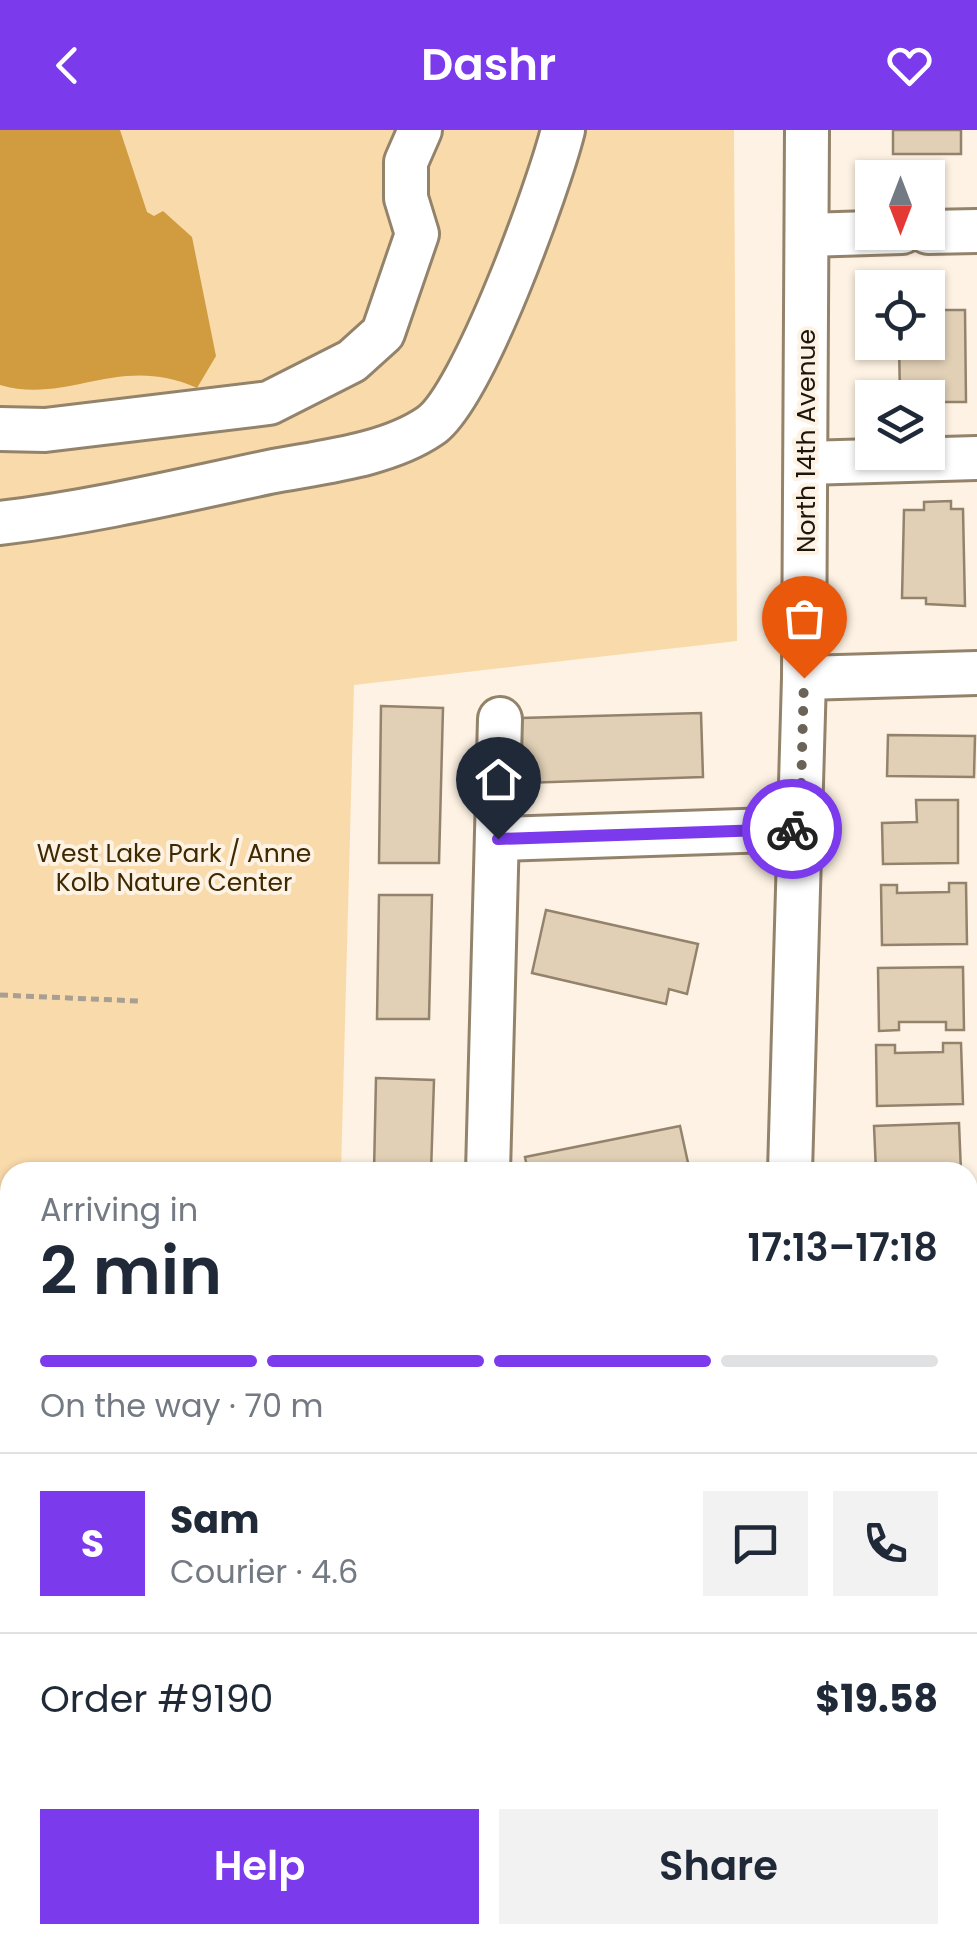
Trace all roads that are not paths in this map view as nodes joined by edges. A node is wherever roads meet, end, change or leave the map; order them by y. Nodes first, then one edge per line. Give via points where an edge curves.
1 (420, 130) edge
2 (563, 130) edge
3 (806, 130) edge
4 (977, 231) edge
5 (945, 232) edge
6 (855, 233) edge
7 (807, 235) junction
8 (0, 430) edge
9 (977, 458) edge
10 (806, 462) junction
11 (0, 523) edge
12 (977, 672) edge
13 (804, 678) junction
14 (500, 720) dead end
15 (800, 829) junction
16 (498, 839) junction
17 (488, 1162) edge
18 (790, 1162) edge

1 - 8 street via 406,162 406,198 417,234 382,333 352,362 268,403
2 - 11 street via 470,376 431,426 346,456
3 - 7 street, North 14th Avenue
4 - 5 street
6 - 7 street
7 - 10 street, North 14th Avenue
9 - 10 street
10 - 13 street, North 14th Avenue
12 - 13 street
13 - 15 street, North 14th Avenue
14 - 16 street
15 - 16 street
15 - 18 street, North 14th Avenue
16 - 17 street

